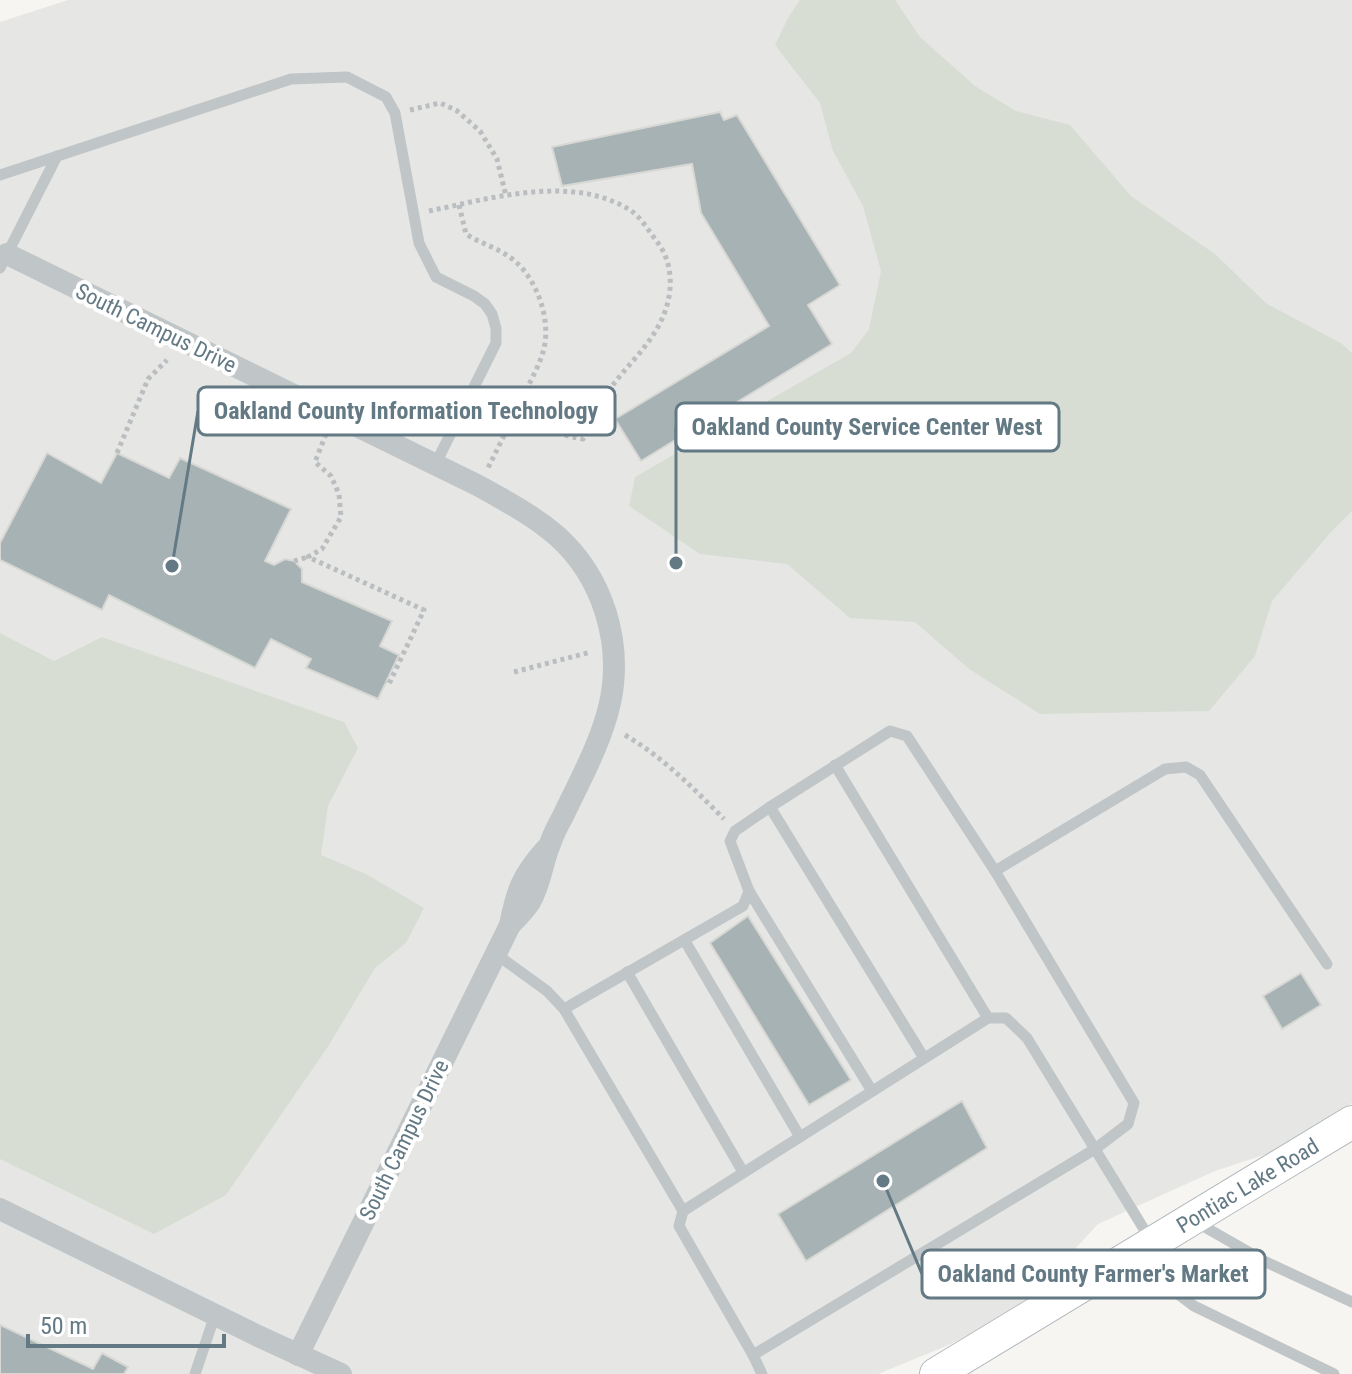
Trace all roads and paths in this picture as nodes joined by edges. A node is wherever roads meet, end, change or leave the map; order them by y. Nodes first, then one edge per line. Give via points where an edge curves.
1 (395, 113) junction
2 (57, 156) junction
3 (0, 175) edge
4 (506, 196) junction
5 (459, 205) junction
6 (414, 214) junction
7 (4, 261) edge
8 (176, 361) dead end
9 (520, 403) junction
10 (327, 433) dead end
11 (117, 453) dead end
12 (435, 465) junction
13 (479, 486) junction
14 (308, 557) junction
15 (294, 561) dead end
16 (594, 661) dead end
17 (514, 672) dead end
18 (386, 682) dead end
19 (604, 723) junction
20 (835, 765) junction
21 (770, 807) junction
22 (735, 831) junction
23 (995, 871) junction
24 (749, 891) junction
25 (685, 941) junction
26 (496, 954) junction
27 (1327, 964) dead end
28 (627, 972) junction
29 (564, 1009) junction
30 (988, 1018) junction
31 (924, 1058) junction
32 (872, 1091) junction
33 (1352, 1122) edge
34 (800, 1137) junction
35 (1095, 1149) junction
36 (743, 1172) junction
37 (0, 1209) edge
38 (683, 1211) junction
39 (1191, 1220) junction
40 (1141, 1250) junction
41 (1352, 1302) edge
42 (215, 1315) junction
43 (298, 1355) junction
44 (753, 1355) junction
45 (195, 1374) edge
46 (341, 1374) edge
47 (762, 1374) edge
48 (936, 1374) edge
49 (1334, 1374) edge

1 - 2 lane via 386,97 347,77 291,79
1 - 4 path via 440,103 456,110 480,131 497,159
1 - 6 lane
2 - 3 lane
2 - 7 lane
4 - 5 path
4 - 9 path via 572,191 602,196 633,212 660,247 671,272 661,322 614,383 583,439 543,427
5 - 6 path
5 - 9 path via 466,234 507,255 534,282 546,318 544,350
6 - 12 lane via 419,243 436,277 485,304 496,328 496,343
7 - 12 street, South Campus Drive
8 - 11 path via 165,360 148,379
9 - 13 path
10 - 14 path via 315,462 331,476 341,517 322,549
12 - 13 street, South Campus Drive
13 - 19 street, South Campus Drive via 559,538 593,583 605,609 614,659
14 - 15 path
14 - 18 path via 424,610
16 - 17 path via 593,651
19 - 22 path via 650,750
19 - 26 street, South Campus Drive via 549,845 522,882
20 - 21 lane
20 - 23 lane via 890,731 907,736
20 - 30 lane
21 - 22 lane
21 - 31 lane
22 - 24 lane via 730,841
23 - 27 lane via 1165,769 1186,767 1200,775
23 - 35 lane via 1134,1103 1128,1124
24 - 25 lane via 743,906
24 - 32 lane
25 - 28 lane
25 - 34 lane
26 - 29 lane
26 - 43 street, South Campus Drive
28 - 29 lane
28 - 36 lane
29 - 38 lane
30 - 31 lane
30 - 35 lane via 1006,1018 1027,1038
31 - 32 lane
32 - 34 lane
33 - 39 main road, Pontiac Lake Road
34 - 36 lane
35 - 40 lane
35 - 44 lane
36 - 38 lane
37 - 42 street
38 - 44 lane via 679,1226
39 - 40 main road, Pontiac Lake Road
39 - 41 lane
40 - 48 main road, Pontiac Lake Road
40 - 49 lane via 1194,1306
42 - 43 street
42 - 45 lane
43 - 46 street
44 - 47 lane

